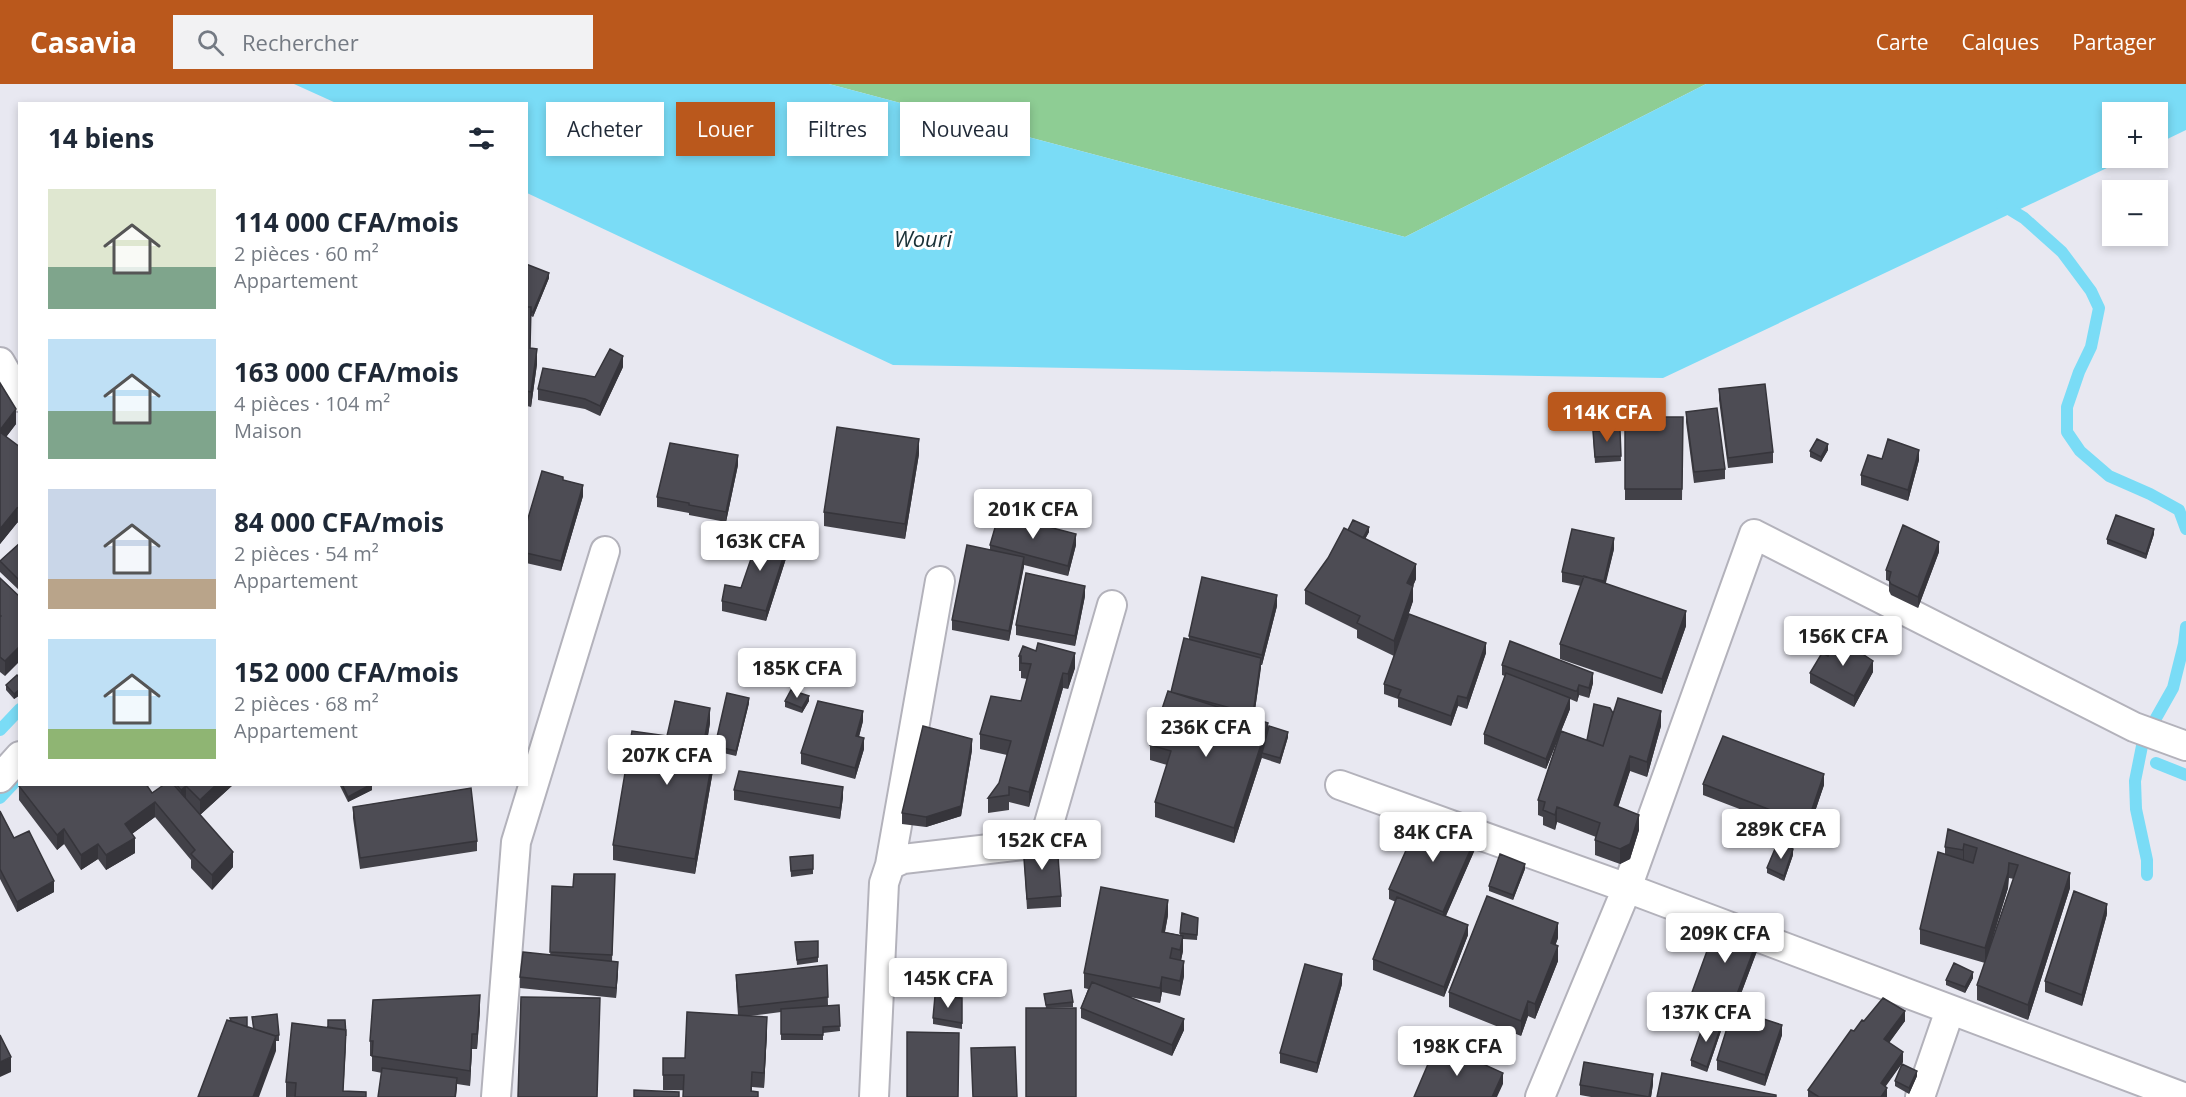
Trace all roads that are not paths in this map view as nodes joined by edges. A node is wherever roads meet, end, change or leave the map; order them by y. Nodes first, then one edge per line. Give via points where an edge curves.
1 (0, 362) edge
2 (18, 394) edge
3 (604, 551) dead end
4 (940, 581) dead end
5 (1112, 604) dead end
6 (2186, 746) edge
7 (18, 758) edge
8 (0, 778) edge
9 (1340, 785) dead end
10 (890, 865) junction
11 (1627, 888) junction
12 (1950, 1010) junction
13 (496, 1097) edge
14 (874, 1097) edge
15 (1539, 1097) edge
16 (1920, 1097) edge
17 (2183, 1097) edge

1 - 2 street
3 - 13 street via 516,842
4 - 10 street
5 - 10 street via 1048,827 1043,833 1023,845 903,858
6 - 11 street via 2134,728 1754,534
7 - 8 street
9 - 11 street
10 - 14 street via 884,884
11 - 12 street
11 - 15 street
12 - 16 street
12 - 17 street

